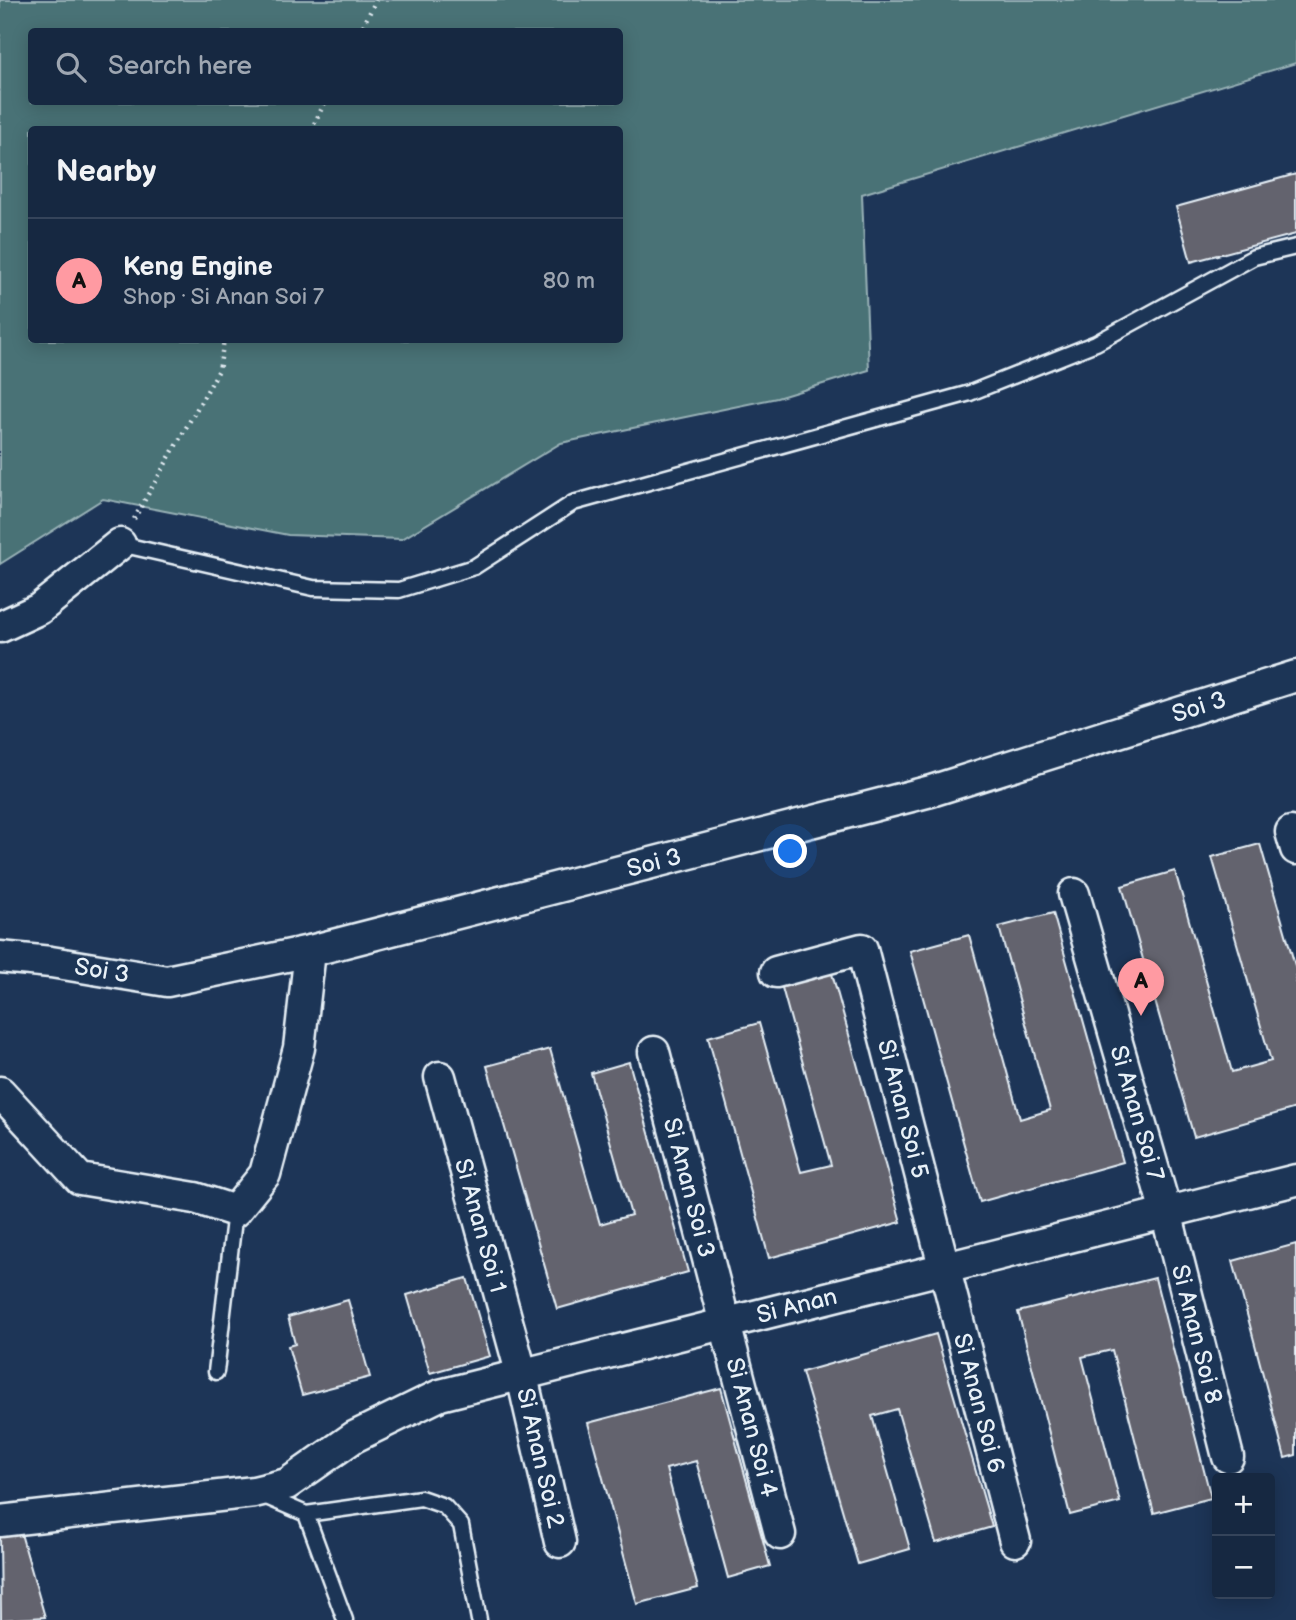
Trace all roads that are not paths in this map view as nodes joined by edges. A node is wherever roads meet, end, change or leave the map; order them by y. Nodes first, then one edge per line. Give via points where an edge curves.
1 (1296, 247) edge
2 (120, 544) joint
3 (0, 627) edge
4 (1296, 676) edge
5 (1074, 894) dead end
6 (310, 951) junction
7 (0, 957) edge
8 (776, 972) dead end
9 (654, 1052) dead end
10 (440, 1077) dead end
11 (0, 1092) edge
12 (1296, 1180) edge
13 (235, 1211) junction
14 (1166, 1212) junction
15 (944, 1266) junction
16 (723, 1321) junction
17 (216, 1372) dead end
18 (521, 1372) junction
19 (1228, 1457) dead end
20 (254, 1492) junction
21 (306, 1514) junction
22 (0, 1521) edge
23 (780, 1534) dead end
24 (1014, 1541) dead end
25 (560, 1542) dead end
26 (345, 1620) edge
27 (479, 1620) edge

1 - 2 lane via 1254,257 1096,343 970,393 573,503 474,567 399,590 313,588
2 - 3 street via 39,609
4 - 6 street, Soi 3 via 931,791
5 - 14 street, Si Anan Soi 7
6 - 7 street, Soi 3 via 167,981
6 - 13 street via 299,1048 265,1174
8 - 15 street, Si Anan Soi 5 via 862,949
9 - 16 street, Si Anan Soi 3
10 - 18 street, Si Anan Soi 1
11 - 13 street via 80,1179 195,1198
12 - 14 street, Si Anan
13 - 17 lane
14 - 15 street, Si Anan
14 - 19 street, Si Anan Soi 8
15 - 16 street, Si Anan
15 - 24 street, Si Anan Soi 6
16 - 18 street, Si Anan
16 - 23 street, Si Anan Soi 4
18 - 20 street, Si Anan via 440,1395 354,1437 287,1484
18 - 25 street, Si Anan Soi 2
20 - 21 lane
20 - 22 street, Si Anan
21 - 26 lane
21 - 27 lane via 421,1498 444,1506 461,1525

